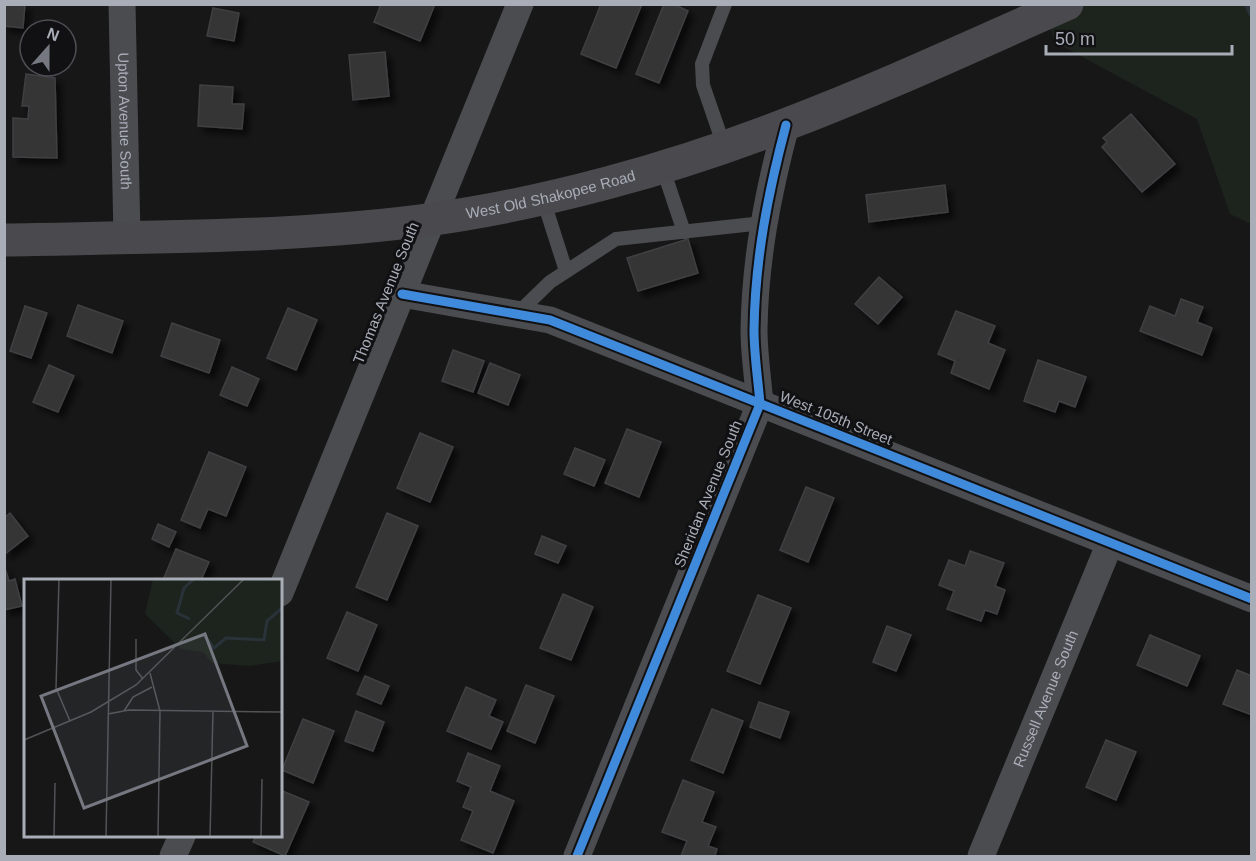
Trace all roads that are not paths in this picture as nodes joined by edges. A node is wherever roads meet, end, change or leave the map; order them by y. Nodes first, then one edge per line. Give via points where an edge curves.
1 (122, 4) edge
2 (520, 4) edge
3 (725, 4) edge
4 (1067, 4) edge
5 (786, 125) junction
6 (724, 146) junction
7 (662, 166) junction
8 (542, 198) junction
9 (433, 218) junction
10 (763, 223) junction
11 (684, 232) junction
12 (127, 237) junction
13 (4, 240) edge
14 (566, 271) junction
15 (402, 294) junction
16 (517, 314) junction
17 (760, 404) junction
18 (1110, 543) junction
19 (282, 588) edge
20 (1251, 599) edge
21 (182, 837) edge
22 (173, 856) edge
23 (576, 856) edge
24 (981, 856) edge

1 - 12 street, Upton Avenue South
2 - 9 street, Thomas Avenue South
3 - 6 lane via 702,64 703,85
4 - 5 main road, West Old Shakopee Road
5 - 6 main road, West Old Shakopee Road
5 - 10 street, Sheridan Avenue South
6 - 7 main road, West Old Shakopee Road
7 - 8 main road, West Old Shakopee Road
7 - 11 lane
8 - 9 main road, West Old Shakopee Road
8 - 14 lane
9 - 12 main road, West Old Shakopee Road via 296,233
9 - 15 street, Thomas Avenue South
10 - 11 lane
10 - 17 street, Sheridan Avenue South via 754,332
11 - 14 lane via 616,239
12 - 13 main road, West Old Shakopee Road
14 - 16 lane
15 - 16 street, West 105th Street
15 - 19 street, Thomas Avenue South
16 - 17 street, West 105th Street via 550,320
17 - 18 street, West 105th Street
17 - 23 street, Sheridan Avenue South
18 - 20 street, West 105th Street
18 - 24 street, Russell Avenue South
21 - 22 street

